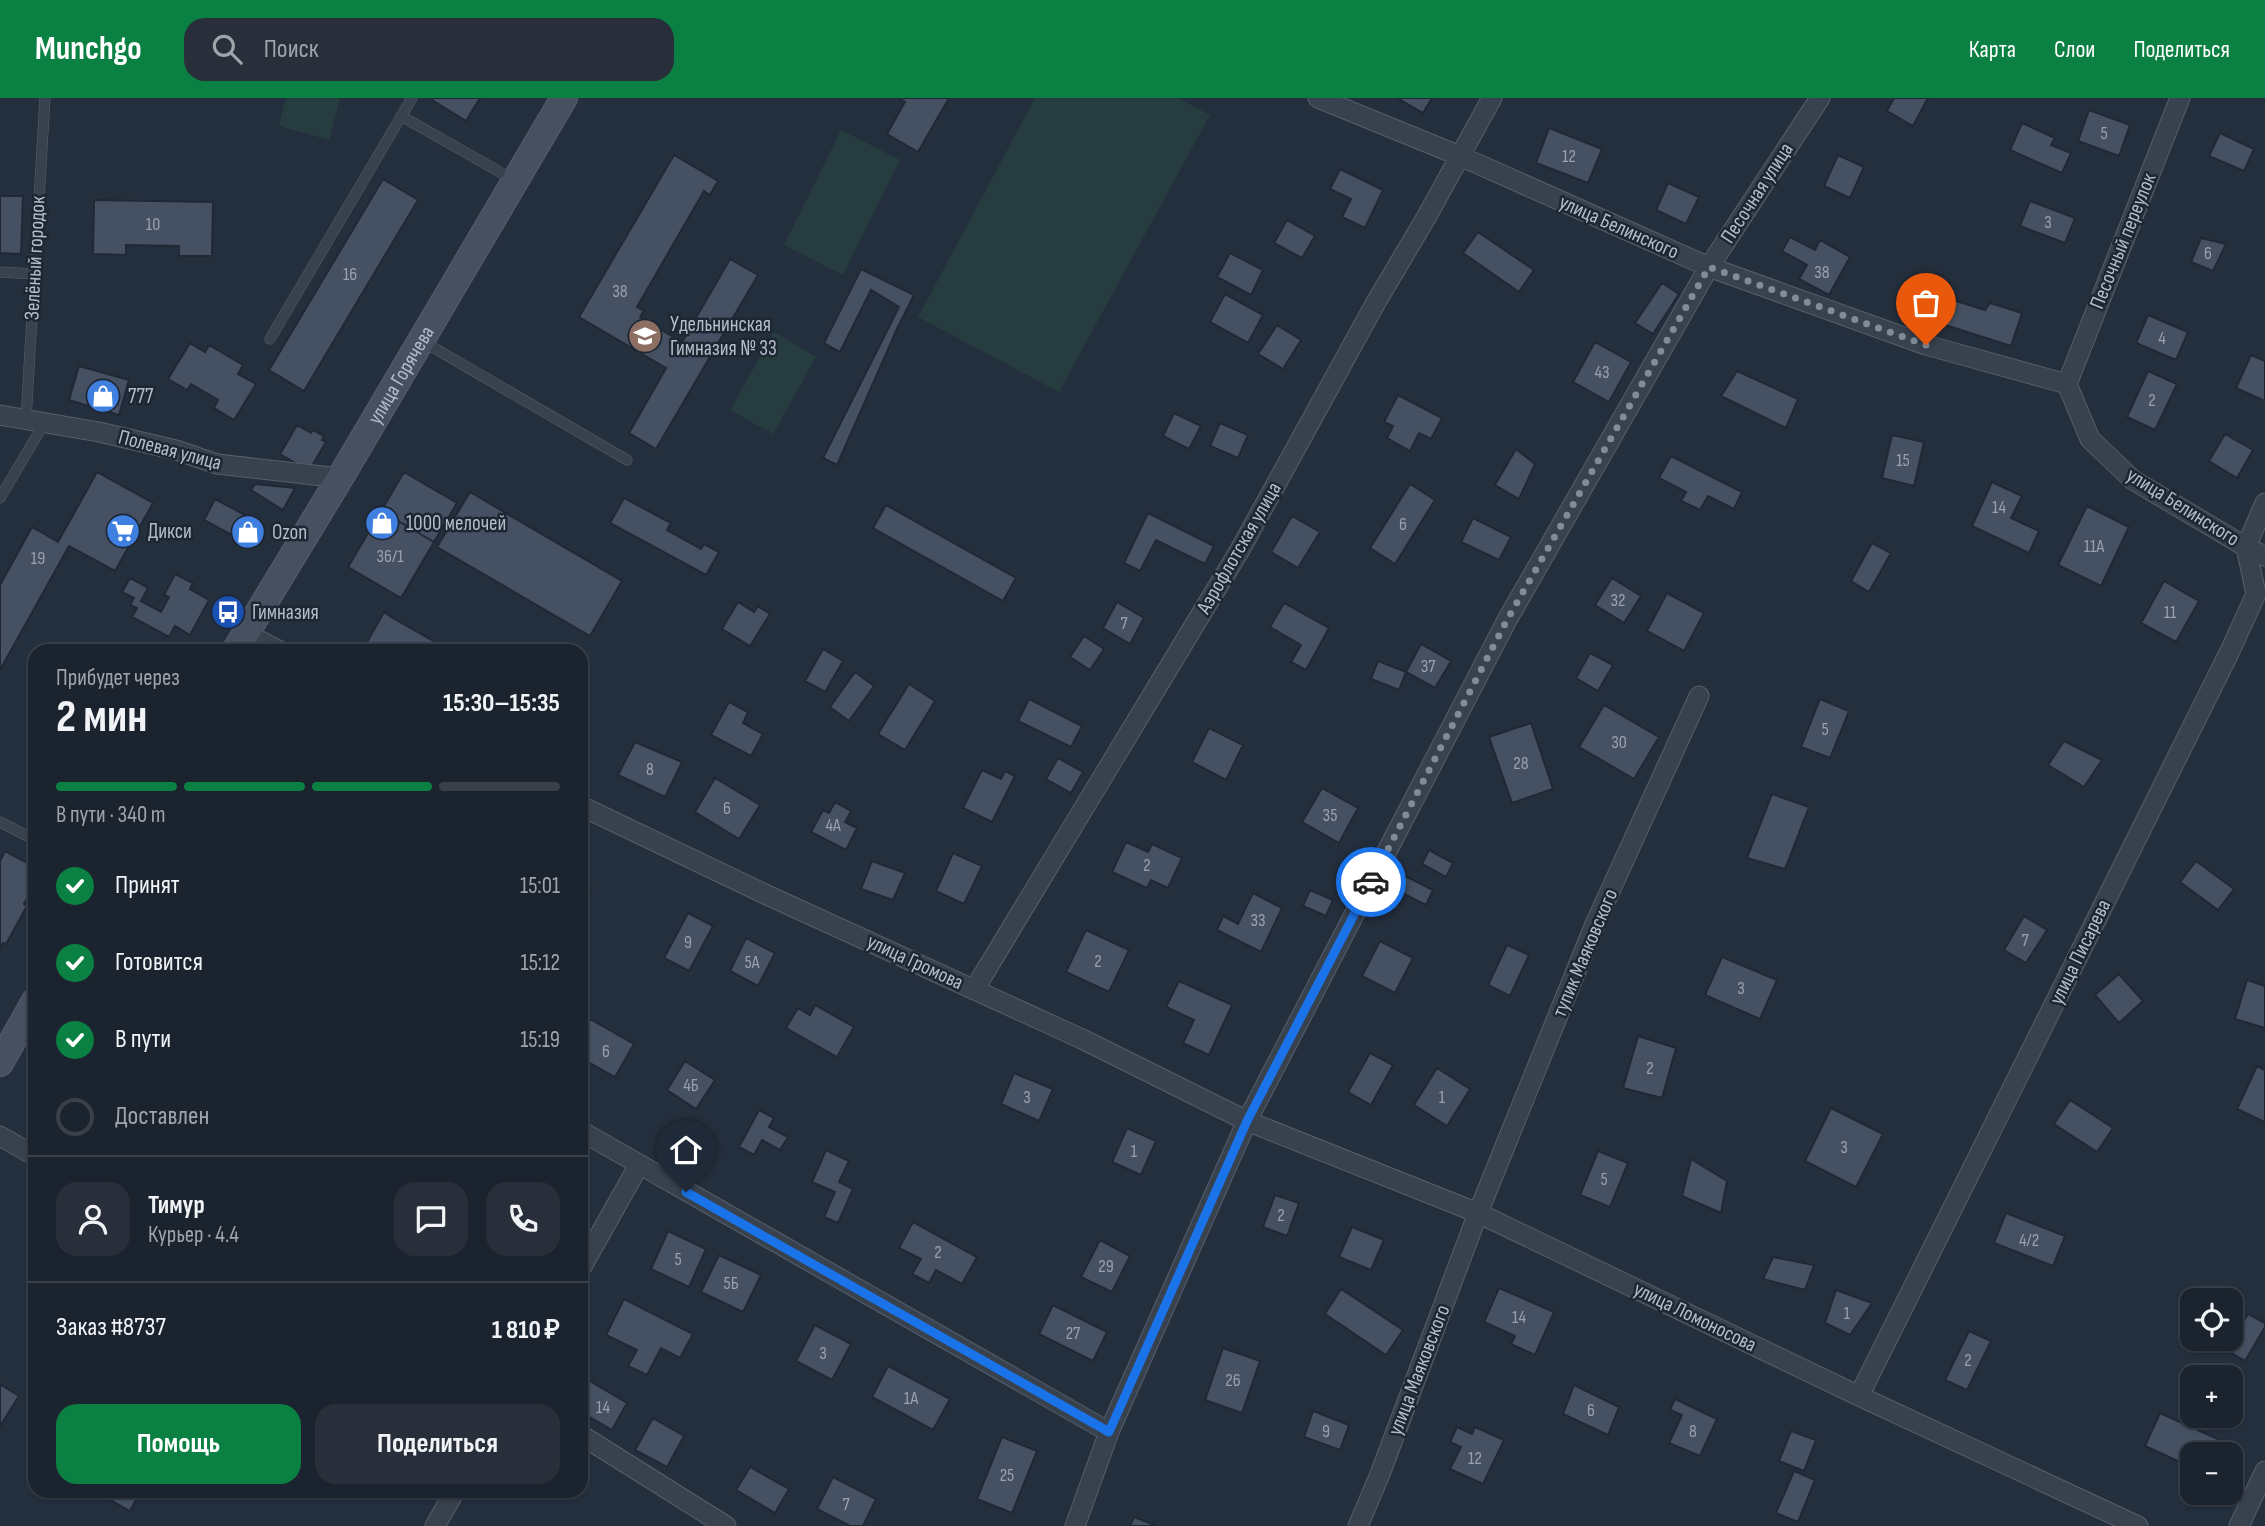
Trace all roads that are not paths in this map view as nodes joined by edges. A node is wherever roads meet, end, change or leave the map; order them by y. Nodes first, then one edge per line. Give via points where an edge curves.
1 (45, 98) edge
2 (412, 98) edge
3 (564, 98) edge
4 (1318, 98) edge
5 (1492, 98) edge
6 (1820, 98) edge
7 (2180, 98) edge
8 (401, 117) junction
9 (1460, 156) junction
10 (516, 181) junction
11 (1709, 267) junction
12 (0, 272) edge
13 (34, 274) junction
14 (270, 339) dead end
15 (422, 340) junction
16 (2067, 384) junction
17 (0, 415) edge
18 (35, 420) junction
19 (627, 460) dead end
20 (340, 478) junction
21 (0, 498) edge
22 (2265, 503) edge
23 (2246, 547) junction
24 (2265, 555) edge
25 (240, 642) edge
26 (1699, 696) dead end
27 (588, 809) edge
28 (0, 822) edge
29 (28, 836) edge
30 (974, 990) junction
31 (28, 1013) edge
32 (0, 1063) edge
33 (1247, 1121) junction
34 (588, 1135) edge
35 (0, 1136) edge
36 (28, 1152) edge
37 (639, 1165) junction
38 (1478, 1213) junction
39 (588, 1256) edge
40 (1859, 1396) junction
41 (1109, 1432) junction
42 (588, 1439) edge
43 (2265, 1471) edge
44 (451, 1498) edge
45 (435, 1526) edge
46 (726, 1526) edge
47 (1075, 1526) edge
48 (1358, 1526) edge
49 (2138, 1526) edge
50 (2239, 1526) edge

1 - 13 lane, Зелёный городок
2 - 8 lane
3 - 10 main road, улица Горячева
4 - 9 street, улица Белинского
5 - 9 street, Аэрофлотская улица
6 - 11 street, Песочная улица
7 - 16 street, Песочный переулок
8 - 10 lane
8 - 14 lane
9 - 11 street, улица Белинского
9 - 30 street, Аэрофлотская улица via 1241,548
10 - 15 main road, улица Горячева
11 - 16 street, улица Белинского via 1926,345
11 - 33 street, Песочная улица via 1507,620
12 - 13 lane
13 - 18 lane, Зелёный городок
15 - 19 lane
15 - 20 main road, улица Горячева
16 - 23 street, улица Белинского via 2090,439 2133,480
17 - 18 street, Полевая улица
18 - 20 street, Полевая улица via 176,450 217,464
18 - 21 lane
20 - 25 main road, улица Горячева
22 - 23 street
23 - 24 street, улица Белинского
23 - 40 street, улица Писарева via 2256,594
26 - 38 street, тупик Маяковского via 1595,924
27 - 30 street, улица Громова
28 - 29 lane
30 - 33 street, улица Громова
31 - 32 main road
33 - 38 street, улица Ломоносова
33 - 41 street, Песочная улица
34 - 37 street
35 - 36 street
37 - 39 street
37 - 41 street
38 - 40 street, улица Ломоносова
38 - 48 street, улица Маяковского
40 - 49 street, улица Ломоносова
41 - 47 street, Песочная улица
42 - 46 street
43 - 50 street
44 - 45 street

